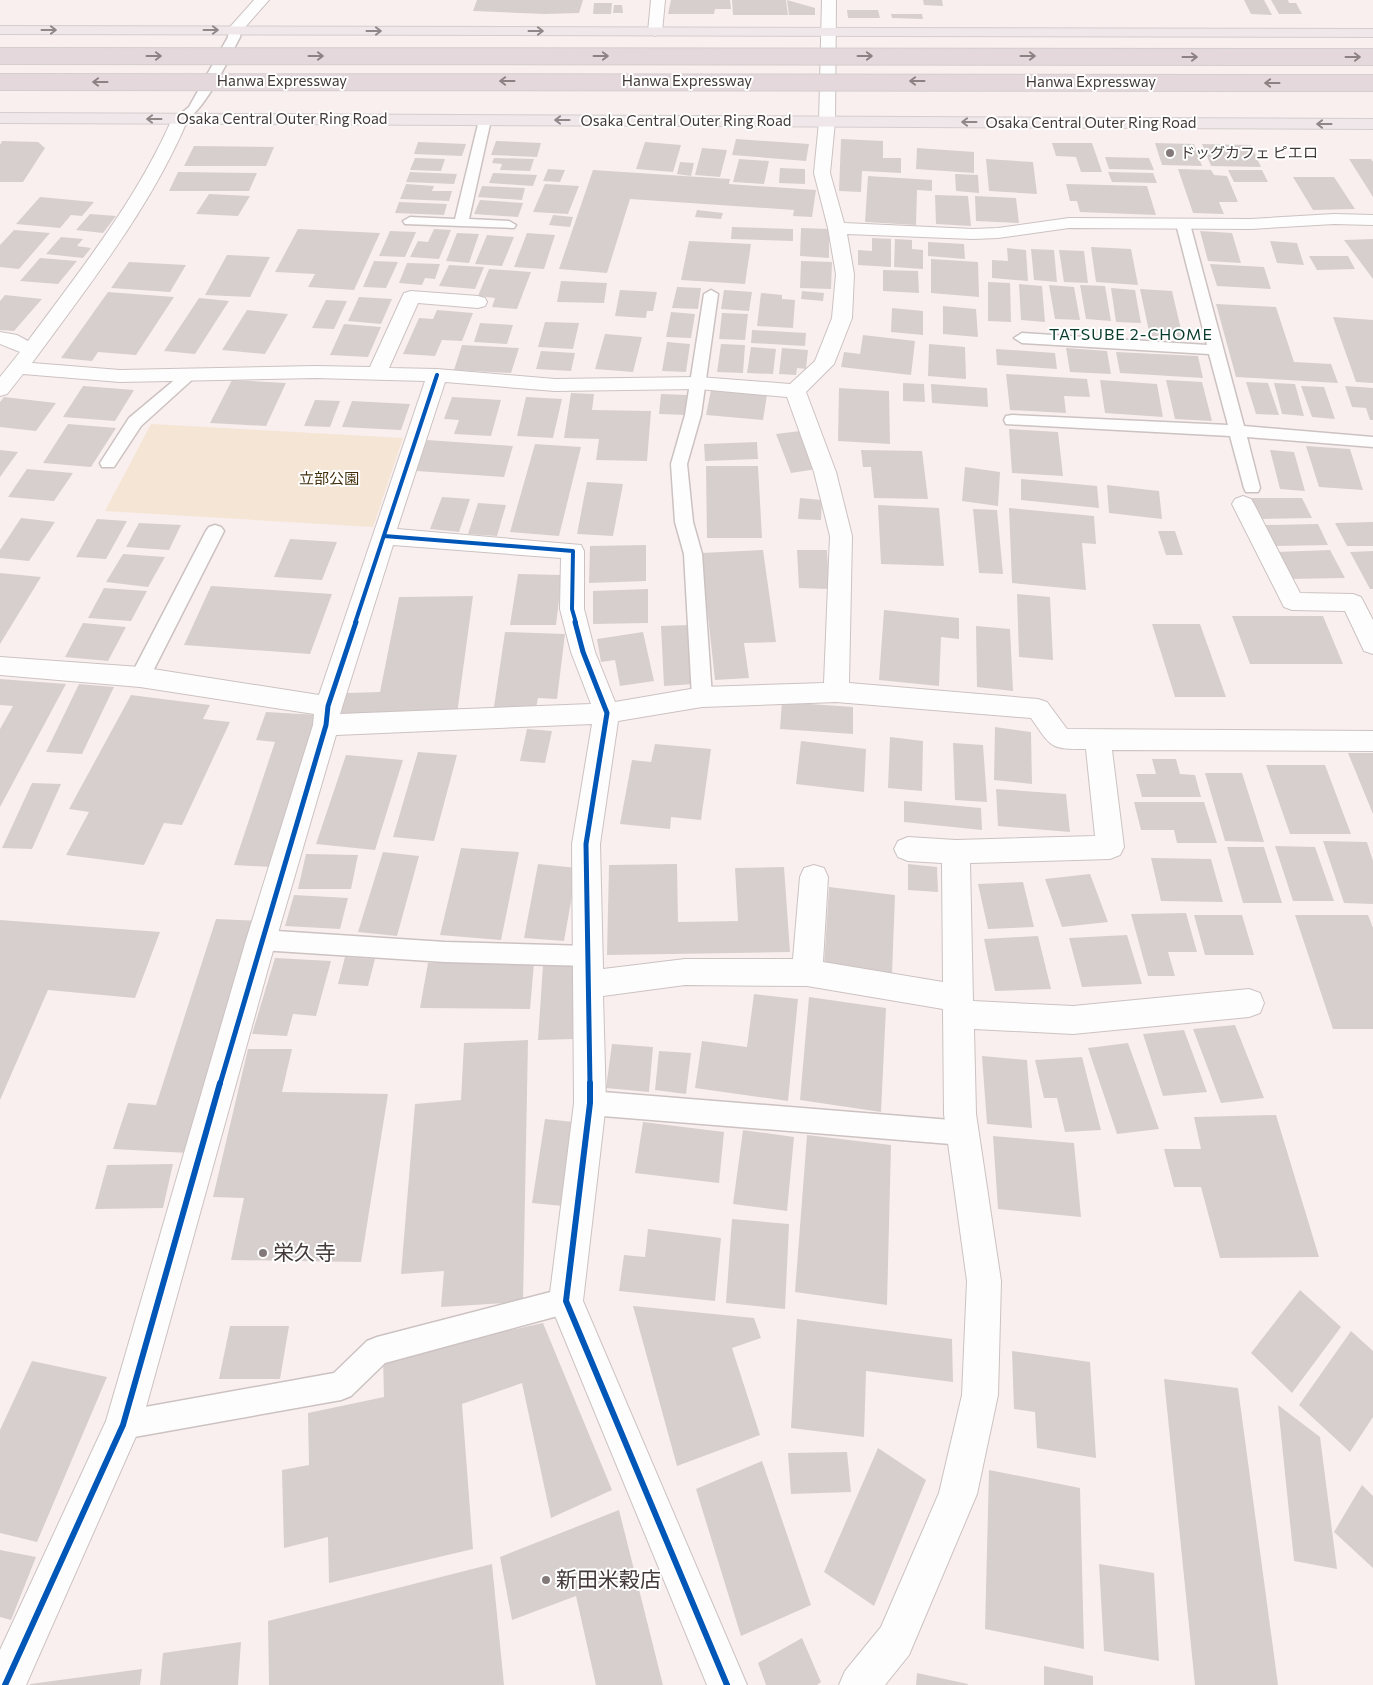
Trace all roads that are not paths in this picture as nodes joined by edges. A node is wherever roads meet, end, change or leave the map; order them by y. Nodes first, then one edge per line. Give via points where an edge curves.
1 (262, 0) edge
2 (658, 0) edge
3 (829, 0) edge
4 (0, 30) edge
5 (235, 30) junction
6 (655, 32) junction
7 (829, 32) junction
8 (1373, 33) edge
9 (1373, 45) edge
10 (0, 56) edge
11 (1373, 57) edge
12 (0, 82) edge
13 (1373, 83) edge
14 (0, 118) edge
15 (180, 119) junction
16 (485, 120) junction
17 (827, 122) junction
18 (1373, 124) edge
19 (1373, 220) edge
20 (410, 221) dead end
21 (461, 223) junction
22 (1184, 224) junction
23 (509, 225) dead end
24 (837, 228) junction
25 (711, 294) dead end
26 (478, 302) dead end
27 (0, 338) edge
28 (1022, 338) dead end
29 (31, 350) junction
30 (1216, 350) junction
31 (18, 368) junction
32 (377, 373) junction
33 (189, 374) junction
34 (437, 375) junction
35 (699, 383) junction
36 (0, 390) edge
37 (795, 390) junction
38 (1012, 420) dead end
39 (1237, 432) junction
40 (1373, 442) edge
41 (108, 463) dead end
42 (1248, 496) joint
43 (214, 531) dead end
44 (384, 536) junction
45 (1373, 645) edge
46 (0, 666) edge
47 (140, 677) junction
48 (836, 692) junction
49 (702, 697) junction
50 (607, 712) junction
51 (327, 716) junction
52 (1098, 741) junction
53 (1373, 741) edge
54 (908, 849) dead end
55 (956, 852) junction
56 (814, 877) dead end
57 (261, 940) junction
58 (589, 970) junction
59 (807, 973) junction
60 (1249, 1003) dead end
61 (958, 1006) junction
62 (590, 1103) junction
63 (963, 1133) junction
64 (566, 1301) junction
65 (123, 1424) junction
66 (5, 1685) edge
67 (728, 1685) edge
68 (859, 1685) edge

1 - 5 street
2 - 6 street
3 - 7 street
4 -> 5 main road
5 -> 6 main road
5 - 15 lane via 194,109
6 - 7 main road
7 - 8 main road
7 - 9 main road via 1046,44
7 - 17 street
10 -> 11 highway, Hanwa Expressway, bridge
13 -> 12 highway, Hanwa Expressway, bridge
15 -> 14 main road, Osaka Central Outer Ring Road
15 - 16 main road, Osaka Central Outer Ring Road
15 - 29 street via 143,195
17 -> 16 main road, Osaka Central Outer Ring Road
16 - 21 lane
18 -> 17 main road, Osaka Central Outer Ring Road
17 - 24 street via 822,173
19 - 22 street
20 - 21 lane
21 - 23 lane
22 - 24 street via 1069,223 973,234
22 - 30 lane
24 - 37 street via 845,274 842,318 824,364
25 - 35 lane
26 - 32 street via 411,297
27 - 29 street via 10,339
28 - 30 lane
29 - 31 street
30 - 39 lane
31 - 33 street via 120,376
31 - 36 street
32 - 33 street
32 - 34 street
33 - 41 lane via 135,422
34 - 35 street via 555,385
34 - 44 street
35 - 37 street
35 - 49 lane via 679,464 684,522 693,554
37 - 48 street via 825,472 842,536
38 - 39 lane
39 - 40 lane
39 - 42 lane
42 - 45 street via 1292,601 1353,603
43 - 47 lane
44 - 50 street via 573,551 572,609 583,652
44 - 51 street
46 - 47 street
47 - 51 street
48 - 49 street
48 - 52 street via 1038,709 1060,739
49 - 50 street
50 - 51 street
50 - 58 street via 586,844
51 - 57 street
52 - 53 street
52 - 55 street via 1110,847
54 - 55 street
55 - 61 street
56 - 59 street
57 - 58 lane via 445,952
57 - 65 street
58 - 59 street
58 - 62 street
59 - 61 street
60 - 61 street via 1073,1020
61 - 63 street
62 - 63 lane
62 - 64 street
63 - 68 street via 984,1281 980,1395 958,1494 895,1641
64 - 65 lane via 378,1351 341,1386
64 - 67 street
65 - 66 street

